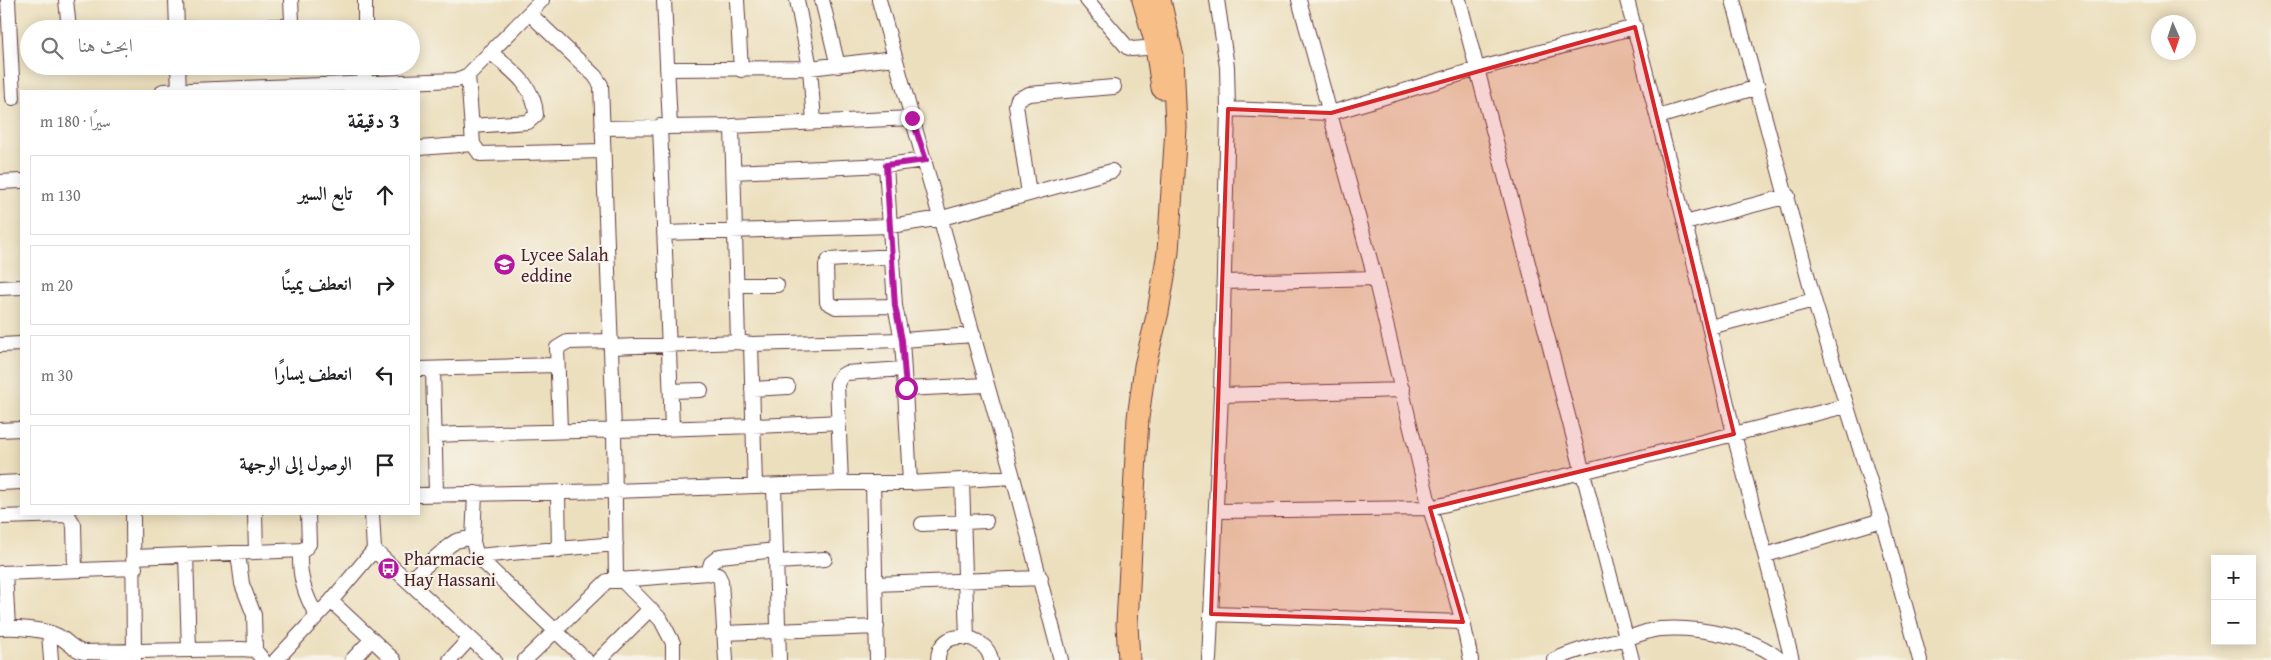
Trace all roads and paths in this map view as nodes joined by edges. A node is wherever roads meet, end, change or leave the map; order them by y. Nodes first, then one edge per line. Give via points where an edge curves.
1 (8, 0) edge
2 (66, 0) edge
3 (176, 0) edge
4 (292, 0) edge
5 (365, 0) edge
6 (542, 0) edge
7 (664, 0) edge
8 (737, 0) edge
9 (797, 0) edge
10 (822, 0) edge
11 (879, 0) edge
12 (1087, 0) edge
13 (1128, 0) edge
14 (1143, 0) edge
15 (1160, 0) edge
16 (1172, 0) edge
17 (1217, 0) edge
18 (1299, 0) edge
19 (1459, 0) edge
20 (1627, 0) edge
21 (1733, 0) edge
22 (529, 13) junction
23 (68, 20) edge
24 (177, 20) edge
25 (292, 20) edge
26 (365, 20) edge
27 (1635, 27) junction
28 (1145, 48) junction
29 (490, 52) junction
30 (894, 58) junction
31 (838, 66) junction
32 (810, 68) junction
33 (667, 69) junction
34 (1476, 69) junction
35 (741, 70) junction
36 (178, 75) edge
37 (365, 75) edge
38 (468, 75) junction
39 (1168, 78) junction
40 (1114, 87) dead end
41 (1758, 87) junction
42 (364, 88) edge
43 (273, 89) edge
44 (179, 90) edge
45 (226, 90) edge
46 (12, 98) edge
47 (1228, 108) junction
48 (1331, 113) junction
49 (1658, 117) junction
50 (912, 118) junction
51 (814, 122) junction
52 (472, 126) junction
53 (665, 126) junction
54 (732, 126) junction
55 (602, 128) junction
56 (473, 144) junction
57 (420, 148) edge
58 (602, 151) junction
59 (926, 160) junction
60 (886, 165) junction
61 (1112, 171) dead end
62 (734, 172) junction
63 (20, 181) edge
64 (0, 182) edge
65 (1030, 194) junction
66 (1788, 196) junction
67 (942, 218) junction
68 (1685, 223) junction
69 (890, 226) junction
70 (736, 231) junction
71 (664, 233) junction
72 (892, 256) junction
73 (1375, 278) junction
74 (1224, 282) junction
75 (737, 285) junction
76 (777, 285) dead end
77 (20, 287) edge
78 (0, 288) edge
79 (1814, 300) junction
80 (895, 306) junction
81 (1710, 327) junction
82 (974, 335) junction
83 (902, 340) junction
84 (744, 343) junction
85 (20, 344) edge
86 (610, 344) junction
87 (0, 345) edge
88 (668, 345) junction
89 (556, 365) junction
90 (420, 369) edge
91 (433, 369) junction
92 (903, 369) junction
93 (986, 385) junction
94 (788, 387) dead end
95 (752, 388) junction
96 (906, 388) junction
97 (702, 390) dead end
98 (1403, 390) junction
99 (671, 392) junction
100 (1221, 395) junction
101 (1846, 406) junction
102 (840, 422) junction
103 (672, 427) junction
104 (753, 427) junction
105 (20, 429) edge
106 (0, 430) edge
107 (560, 430) junction
108 (614, 430) junction
109 (1734, 434) junction
110 (436, 435) junction
111 (1582, 472) junction
112 (1013, 477) junction
113 (962, 480) junction
114 (20, 482) edge
115 (0, 483) edge
116 (841, 483) junction
117 (873, 483) junction
118 (910, 483) junction
119 (755, 486) junction
120 (774, 486) junction
121 (558, 492) junction
122 (614, 492) junction
123 (475, 493) junction
124 (436, 494) junction
125 (420, 495) edge
126 (1430, 508) junction
127 (1216, 510) junction
128 (133, 515) edge
129 (255, 515) edge
130 (308, 515) edge
131 (372, 515) edge
132 (0, 517) edge
133 (1882, 520) junction
134 (986, 521) dead end
135 (963, 522) junction
136 (922, 524) dead end
137 (472, 537) junction
138 (616, 544) junction
139 (300, 550) junction
140 (374, 550) junction
141 (559, 551) junction
142 (256, 552) junction
143 (238, 553) junction
144 (186, 555) junction
145 (1766, 555) junction
146 (477, 556) junction
147 (776, 556) junction
148 (825, 559) dead end
149 (134, 563) junction
150 (75, 570) junction
151 (3, 573) edge
152 (708, 573) junction
153 (618, 578) junction
154 (1041, 578) junction
155 (965, 581) junction
156 (408, 582) junction
157 (875, 584) junction
158 (331, 601) junction
159 (650, 608) junction
160 (1211, 614) junction
161 (317, 616) junction
162 (1463, 622) junction
163 (1127, 624) junction
164 (877, 627) junction
165 (4, 628) edge
166 (778, 630) junction
167 (554, 631) junction
168 (49, 633) junction
169 (723, 633) junction
170 (470, 638) junction
171 (967, 638) junction
172 (1627, 638) junction
173 (372, 639) junction
174 (189, 650) junction
175 (259, 655) edge
176 (134, 656) edge
177 (51, 660) edge
178 (276, 660) edge
179 (352, 660) edge
180 (394, 660) edge
181 (450, 660) edge
182 (494, 660) edge
183 (525, 660) edge
184 (586, 660) edge
185 (599, 660) edge
186 (673, 660) edge
187 (726, 660) edge
188 (779, 660) edge
189 (877, 660) edge
190 (938, 660) edge
191 (991, 660) edge
192 (1061, 660) edge
193 (1119, 660) edge
194 (1129, 660) edge
195 (1210, 660) edge
196 (1471, 660) edge
197 (1554, 660) edge
198 (1632, 660) edge
199 (1780, 660) edge
200 (1792, 660) edge
201 (1920, 660) edge

1 - 46 street
2 - 23 street
3 - 24 street
4 - 25 street
5 - 26 street
6 - 22 street
7 - 33 street
8 - 35 street
9 - 32 street
10 - 31 street
11 - 30 street
12 - 28 street via 1127,47
13 - 28 main road
14 - 39 main road
15 - 39 main road via 1169,36
16 - 39 main road via 1180,62
17 - 47 street via 1227,67
18 - 48 street
19 - 34 street
20 - 27 street
21 - 41 street
22 - 29 street
22 - 55 street via 598,80
27 - 34 street
27 - 49 street
28 - 39 main road
29 - 38 street
29 - 52 street via 526,84 536,115 528,122
30 - 31 street
30 - 50 street
31 - 32 street
32 - 35 street
32 - 51 street
33 - 35 street
33 - 53 street
34 - 48 street
34 - 111 street
36 - 44 street
37 - 42 street
38 - 42 street via 457,80
38 - 52 street
39 - 163 main road via 1177,112 1168,252 1138,418
40 - 65 street via 1029,94 1018,99 1017,112
41 - 49 street
41 - 66 street
42 - 43 street
43 - 45 street
47 - 48 street
47 - 74 street
48 - 73 street
49 - 68 street
50 - 51 street
50 - 59 street
51 - 54 street
52 - 56 street
53 - 54 street
53 - 55 street
53 - 71 street
54 - 62 street
55 - 58 street
56 - 57 street
56 - 58 street via 476,152 484,155
58 - 86 street
59 - 60 street
59 - 67 street
60 - 62 street
60 - 69 street
61 - 65 street
62 - 70 street
63 - 64 street
65 - 67 street
66 - 68 street
66 - 79 street
67 - 69 street
67 - 82 street
68 - 81 street
69 - 70 street
69 - 72 street
70 - 71 street
70 - 75 street
71 - 88 street
72 - 80 street
72 - 80 street via 829,260 826,265 827,302 836,307
73 - 74 street
73 - 98 street
74 - 100 street
75 - 76 street
75 - 84 street
77 - 78 street
79 - 81 street
79 - 101 street
80 - 83 street
81 - 109 street
82 - 83 street
82 - 93 street
83 - 84 street
83 - 92 street
84 - 88 street
84 - 95 street
85 - 87 street
86 - 88 street
86 - 89 street via 562,344 557,348
86 - 108 street
88 - 99 street
89 - 91 street
89 - 107 street
90 - 91 street
91 - 110 street
92 - 96 street
92 - 102 street via 843,374 837,384
93 - 96 street
93 - 112 street
94 - 95 street
95 - 104 street
96 - 118 street
97 - 99 street
98 - 100 street
98 - 126 street
99 - 103 street
100 - 127 street
101 - 109 street
101 - 133 street
102 - 104 street
102 - 116 street
103 - 104 street
103 - 108 street
104 - 119 street
105 - 106 street
107 - 108 street
107 - 110 street
108 - 122 street
109 - 111 street
109 - 145 street
110 - 124 street
111 - 126 street
111 - 172 street
112 - 113 street
112 - 154 street
113 - 118 street
113 - 135 street
114 - 115 street
116 - 117 street
116 - 120 street
117 - 118 street
117 - 157 street
119 - 120 street
119 - 122 street
120 - 147 street
121 - 122 street
121 - 123 street
121 - 141 street
122 - 138 street
123 - 124 street
123 - 137 street
124 - 125 street
126 - 127 street
126 - 162 street
127 - 160 street
128 - 149 street
129 - 142 street
130 - 139 street via 309,544 306,550
131 - 140 street
132 - 150 street via 68,515 74,525
133 - 145 street
133 - 201 street
134 - 135 street
135 - 136 street
135 - 155 street
137 - 146 street
137 - 156 street via 450,545
138 - 141 street
138 - 153 street
139 - 142 street
139 - 161 street via 299,573
140 - 156 street
140 - 158 street
141 - 146 street
142 - 143 street
143 - 144 street
143 - 175 street via 242,584 254,615
144 - 149 street
144 - 174 street
145 - 200 street
146 - 167 street
147 - 148 street
147 - 152 street via 720,556 711,563
147 - 166 street
149 - 150 street
149 - 176 street
150 - 151 street
151 - 165 street
152 - 153 street
152 - 169 street via 718,575 720,580
153 - 159 street
153 - 167 street via 601,585
154 - 155 street
154 - 192 street
155 - 157 street
155 - 171 street
156 - 170 street
157 - 164 street
158 - 161 street
158 - 173 street
159 - 185 street
159 - 186 street via 673,642
160 - 162 street
160 - 195 street
161 - 178 street
162 - 196 street
163 - 193 main road
163 - 194 main road
164 - 166 street
164 - 189 street
165 - 168 street
166 - 169 street
166 - 188 street
167 - 183 street
167 - 184 street
168 - 176 street via 58,635 76,650
168 - 177 street
169 - 187 street
170 - 181 street
170 - 182 street
171 - 190 street via 944,641 939,648
171 - 191 street via 985,646
172 - 197 street via 1586,646
172 - 198 street
172 - 199 street via 1659,629 1717,634 1746,641
173 - 179 street
173 - 180 street
174 - 175 street
174 - 176 street

